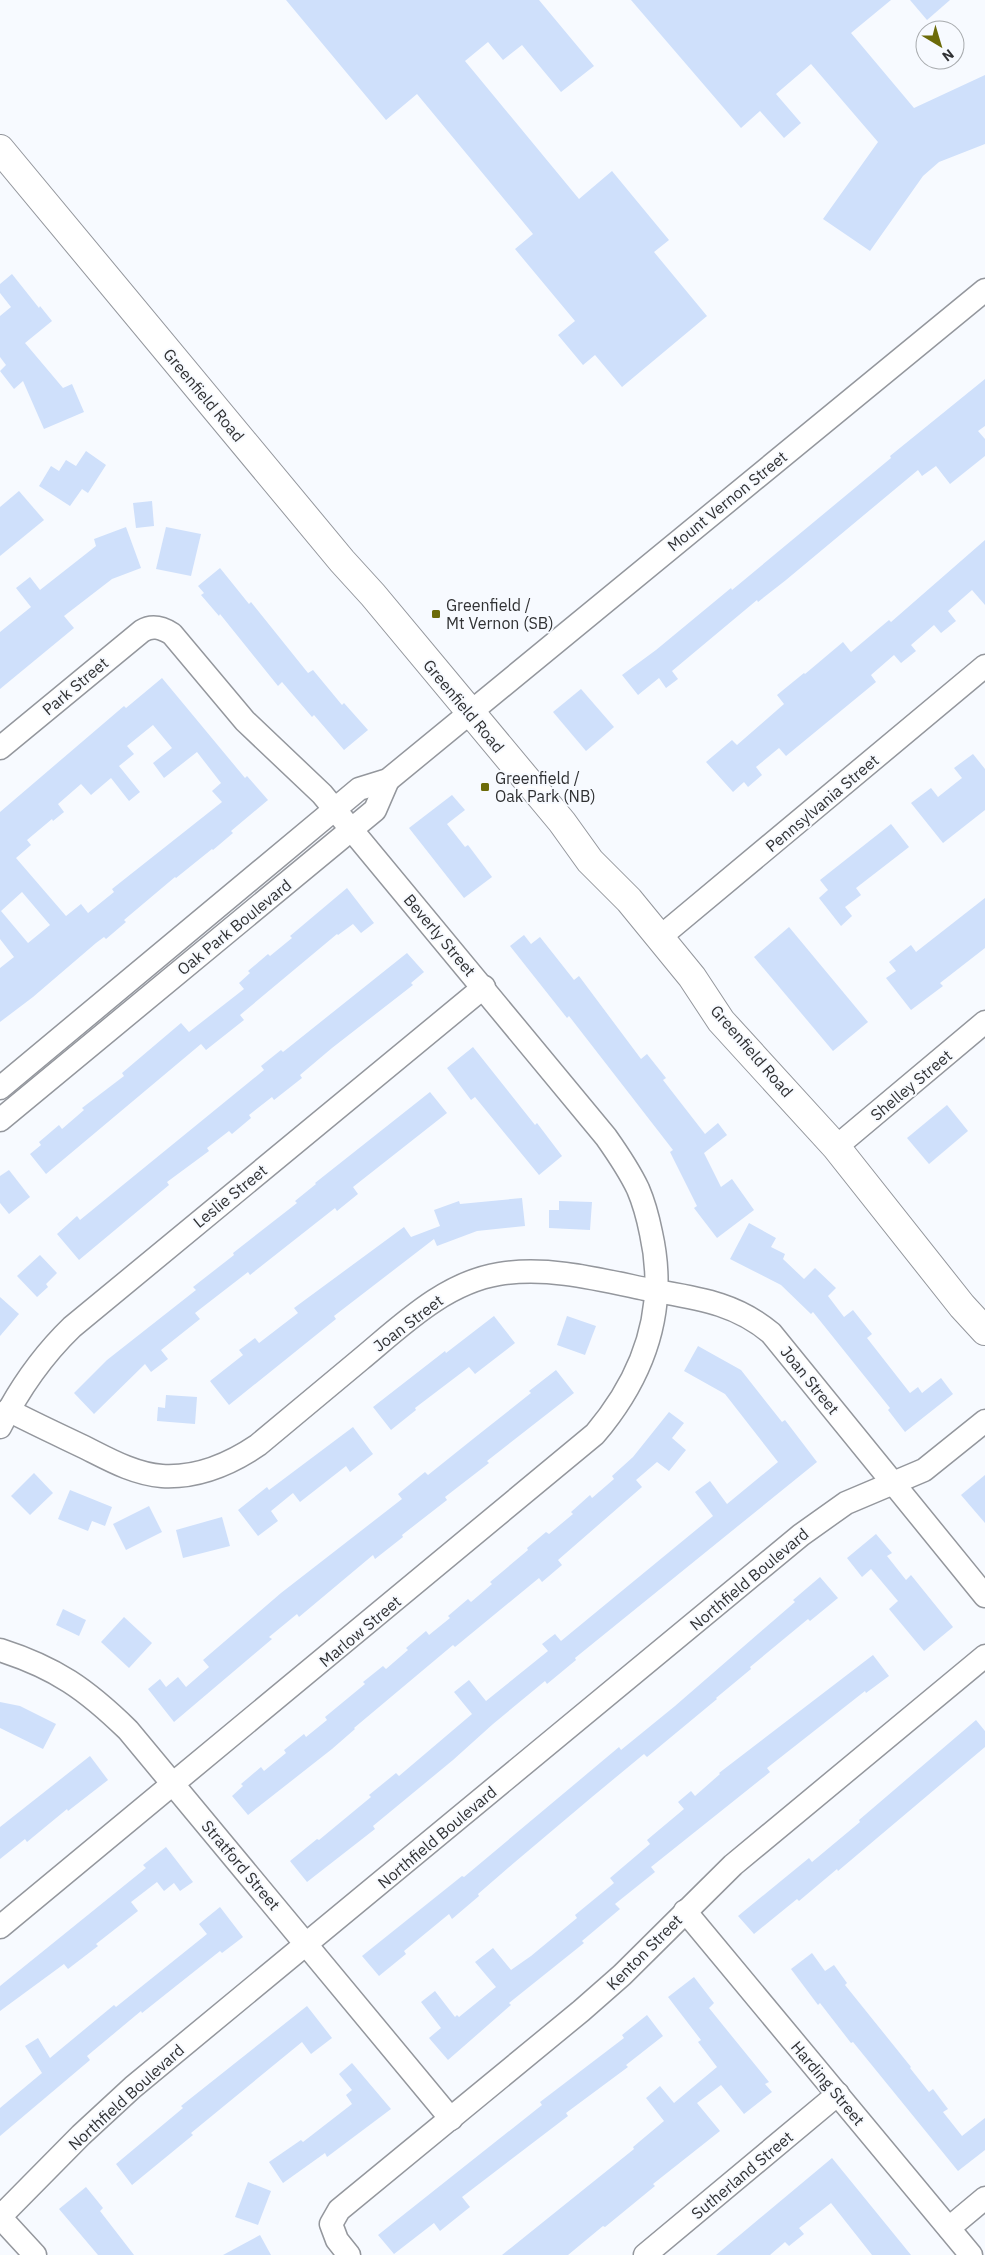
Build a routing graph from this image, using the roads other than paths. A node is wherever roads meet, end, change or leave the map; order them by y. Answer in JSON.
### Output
{"nodes":[{"id":1,"x":0,"y":150,"type":"edge"},
{"id":2,"x":985,"y":290,"type":"edge"},
{"id":3,"x":151,"y":627,"type":"joint"},
{"id":4,"x":985,"y":666,"type":"edge"},
{"id":5,"x":470,"y":713,"type":"junction"},
{"id":6,"x":0,"y":748,"type":"edge"},
{"id":7,"x":388,"y":780,"type":"junction"},
{"id":8,"x":335,"y":809,"type":"junction"},
{"id":9,"x":352,"y":830,"type":"junction"},
{"id":10,"x":659,"y":938,"type":"junction"},
{"id":11,"x":484,"y":987,"type":"junction"},
{"id":12,"x":985,"y":1022,"type":"edge"},
{"id":13,"x":52,"y":1045,"type":"junction"},
{"id":14,"x":67,"y":1064,"type":"junction"},
{"id":15,"x":0,"y":1088,"type":"edge"},
{"id":16,"x":0,"y":1120,"type":"edge"},
{"id":17,"x":836,"y":1147,"type":"junction"},
{"id":18,"x":657,"y":1291,"type":"junction"},
{"id":19,"x":985,"y":1331,"type":"edge"},
{"id":20,"x":4,"y":1419,"type":"edge"},
{"id":21,"x":985,"y":1421,"type":"edge"},
{"id":22,"x":894,"y":1485,"type":"junction"},
{"id":23,"x":985,"y":1596,"type":"edge"},
{"id":24,"x":0,"y":1650,"type":"edge"},
{"id":25,"x":985,"y":1656,"type":"edge"},
{"id":26,"x":174,"y":1784,"type":"junction"},
{"id":27,"x":684,"y":1911,"type":"junction"},
{"id":28,"x":0,"y":1927,"type":"edge"},
{"id":29,"x":307,"y":1944,"type":"junction"},
{"id":30,"x":838,"y":2094,"type":"junction"},
{"id":31,"x":451,"y":2119,"type":"junction"},
{"id":32,"x":985,"y":2198,"type":"edge"},
{"id":33,"x":0,"y":2217,"type":"edge"},
{"id":34,"x":949,"y":2228,"type":"junction"},
{"id":35,"x":36,"y":2255,"type":"edge"},
{"id":36,"x":349,"y":2255,"type":"edge"},
{"id":37,"x":645,"y":2255,"type":"edge"},
{"id":38,"x":971,"y":2255,"type":"edge"}],
"edges":[{"from":1,"to":5,"type":"main road","name":"Greenfield Road"},
{"from":2,"to":5,"type":"street","name":"Mount Vernon Street"},
{"from":3,"to":6,"type":"street","name":"Park Street"},
{"from":3,"to":8,"type":"street","name":"Beverly Street"},
{"from":4,"to":10,"type":"street","name":"Pennsylvania Street"},
{"from":5,"to":7,"type":"street","name":"Oak Park Boulevard"},
{"from":5,"to":10,"type":"main road","name":"Greenfield Road"},
{"from":7,"to":8,"type":"street","name":"Oak Park Boulevard"},
{"from":7,"to":9,"type":"street","name":"Oak Park Boulevard"},
{"from":8,"to":9,"type":"street","name":"Beverly Street"},
{"from":8,"to":13,"type":"street","name":"Oak Park Boulevard"},
{"from":9,"to":11,"type":"street","name":"Beverly Street"},
{"from":9,"to":14,"type":"street","name":"Oak Park Boulevard"},
{"from":10,"to":17,"type":"main road","name":"Greenfield Road"},
{"from":11,"to":18,"type":"street","name":"Beverly Street"},
{"from":11,"to":20,"type":"street","name":"Leslie Street"},
{"from":12,"to":17,"type":"street","name":"Shelley Street"},
{"from":13,"to":14,"type":"street"},
{"from":13,"to":15,"type":"street","name":"Oak Park Boulevard"},
{"from":14,"to":16,"type":"street","name":"Oak Park Boulevard"},
{"from":17,"to":19,"type":"main road","name":"Greenfield Road"},
{"from":18,"to":20,"type":"street","name":"Joan Street"},
{"from":18,"to":22,"type":"street","name":"Joan Street"},
{"from":18,"to":26,"type":"street","name":"Marlow Street"},
{"from":21,"to":22,"type":"street","name":"Northfield Boulevard"},
{"from":22,"to":23,"type":"street","name":"Joan Street"},
{"from":22,"to":29,"type":"street","name":"Northfield Boulevard"},
{"from":24,"to":26,"type":"street","name":"Stratford Street"},
{"from":25,"to":27,"type":"street","name":"Kenton Street"},
{"from":26,"to":28,"type":"street","name":"Marlow Street"},
{"from":26,"to":29,"type":"street","name":"Stratford Street"},
{"from":27,"to":30,"type":"street","name":"Harding Street"},
{"from":27,"to":31,"type":"street","name":"Kenton Street"},
{"from":29,"to":31,"type":"street","name":"Stratford Street"},
{"from":29,"to":33,"type":"street","name":"Northfield Boulevard"},
{"from":30,"to":34,"type":"street","name":"Harding Street"},
{"from":30,"to":37,"type":"street","name":"Sutherland Street"},
{"from":31,"to":36,"type":"street","name":"Kenton Street"},
{"from":32,"to":34,"type":"street"},
{"from":33,"to":35,"type":"street"},
{"from":34,"to":38,"type":"street","name":"Harding Street"}]}
